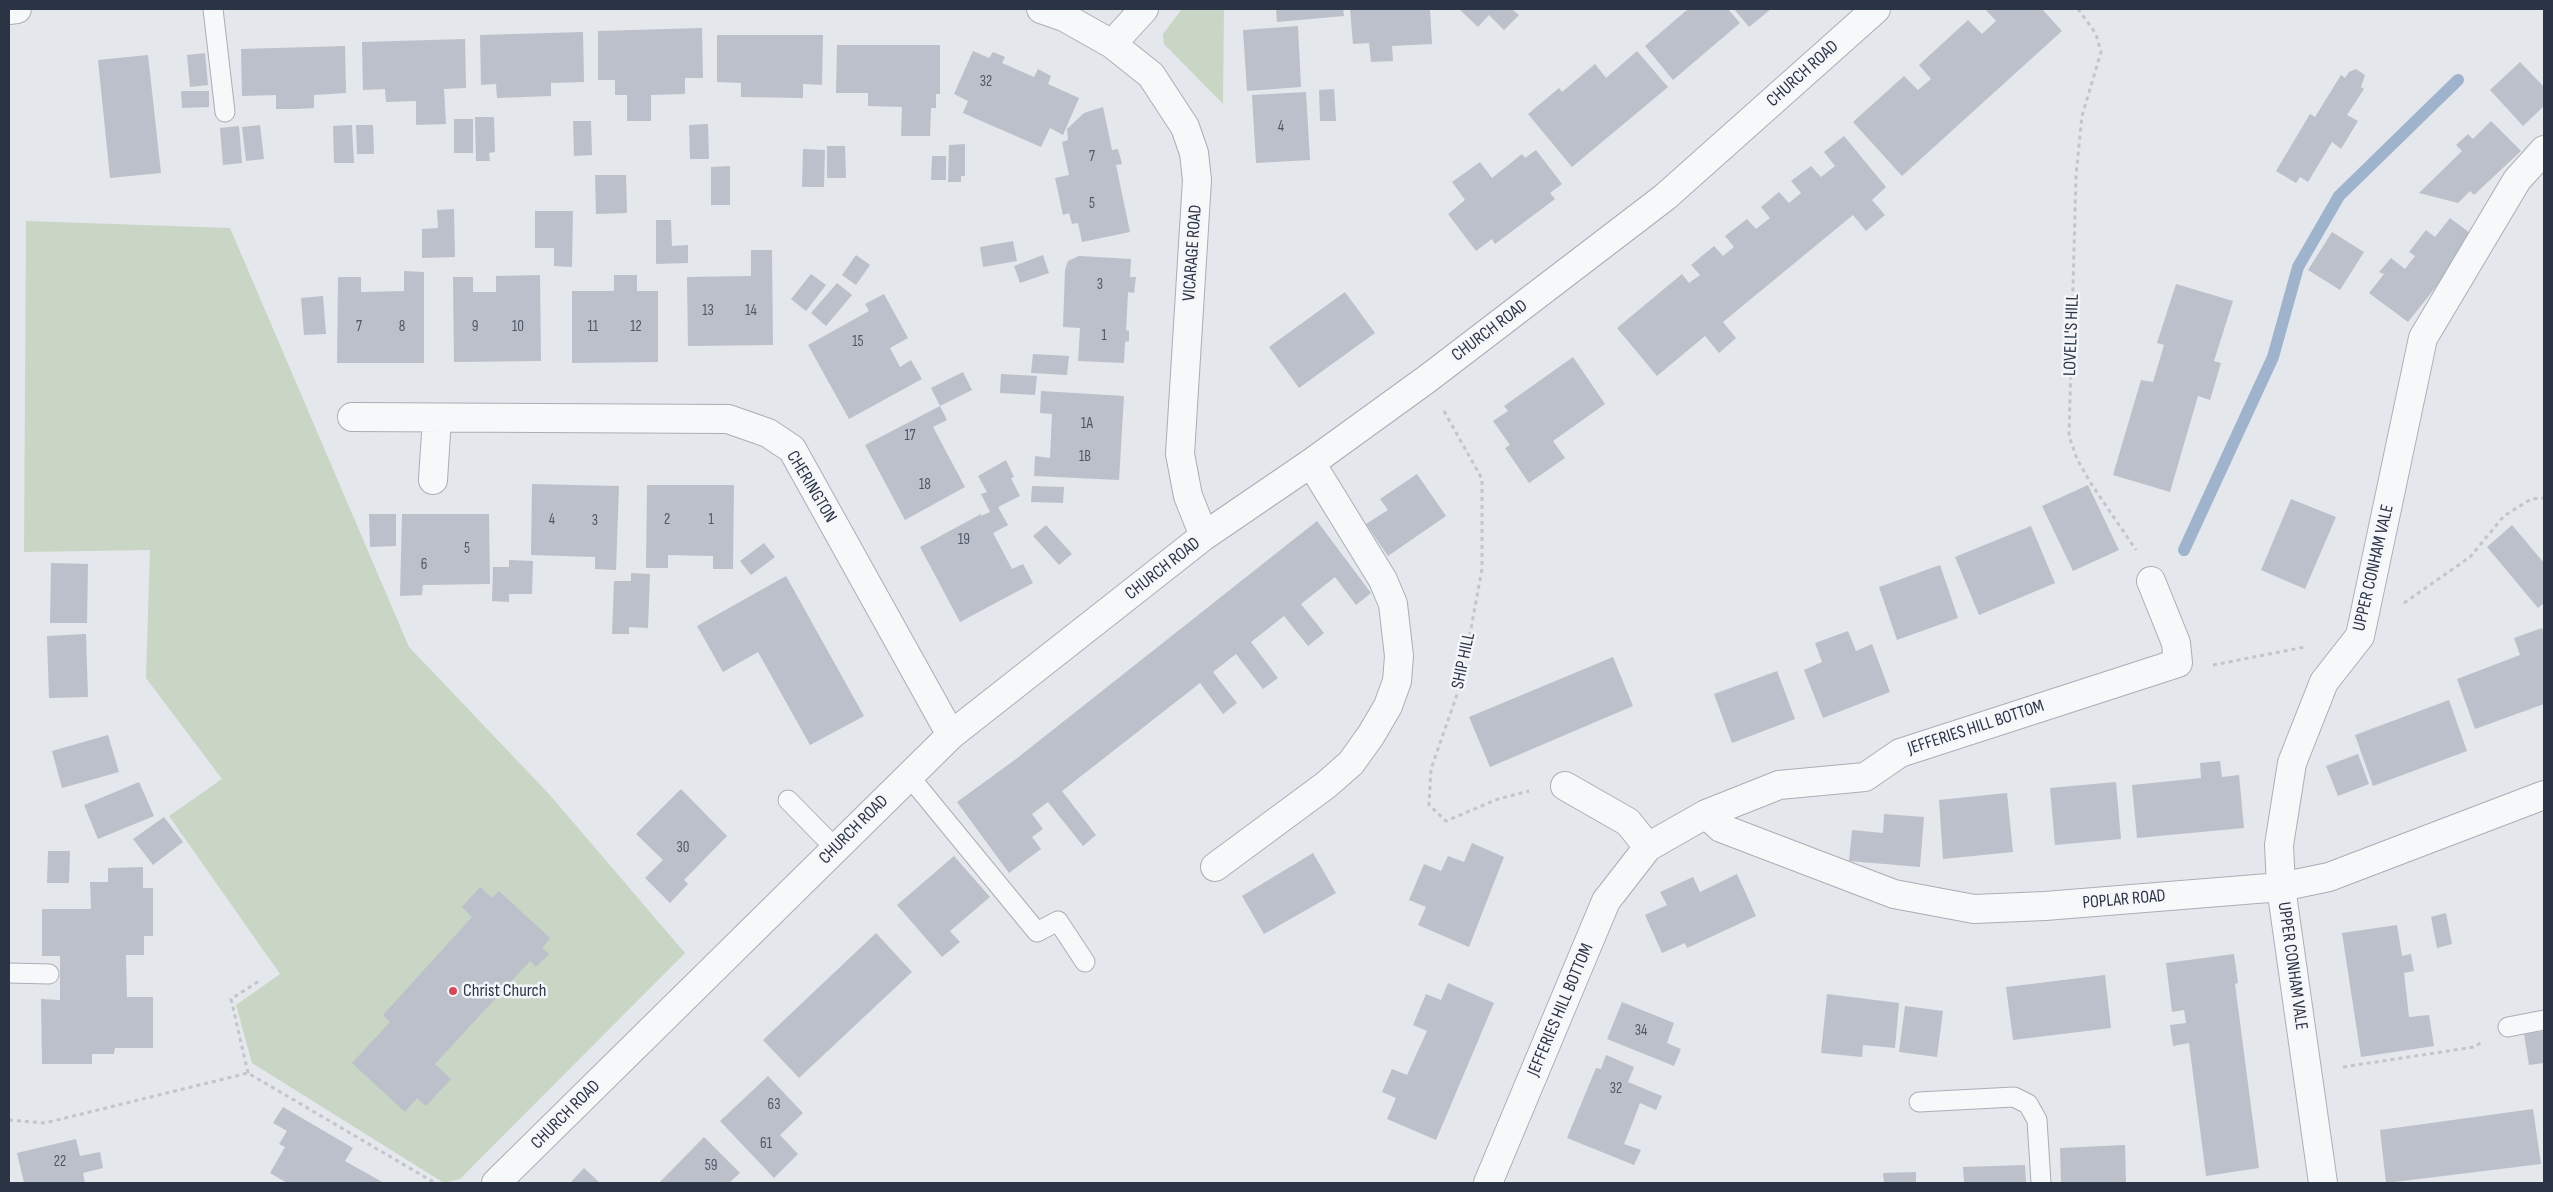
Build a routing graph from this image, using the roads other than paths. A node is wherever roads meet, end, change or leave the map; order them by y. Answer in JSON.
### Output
{"nodes":[{"id":1,"x":17,"y":9,"type":"edge"},
{"id":2,"x":213,"y":9,"type":"edge"},
{"id":3,"x":1041,"y":9,"type":"edge"},
{"id":4,"x":1144,"y":9,"type":"edge"},
{"id":5,"x":1876,"y":9,"type":"edge"},
{"id":6,"x":9,"y":10,"type":"edge"},
{"id":7,"x":1112,"y":44,"type":"junction"},
{"id":8,"x":224,"y":112,"type":"dead end"},
{"id":9,"x":2544,"y":150,"type":"edge"},
{"id":10,"x":352,"y":417,"type":"dead end"},
{"id":11,"x":437,"y":418,"type":"junction"},
{"id":12,"x":1311,"y":463,"type":"junction"},
{"id":13,"x":434,"y":480,"type":"dead end"},
{"id":14,"x":1204,"y":536,"type":"junction"},
{"id":15,"x":2151,"y":581,"type":"road end"},
{"id":16,"x":951,"y":734,"type":"junction"},
{"id":17,"x":909,"y":776,"type":"junction"},
{"id":18,"x":1565,"y":786,"type":"road end"},
{"id":19,"x":2544,"y":796,"type":"edge"},
{"id":20,"x":788,"y":800,"type":"dead end"},
{"id":21,"x":1706,"y":814,"type":"junction"},
{"id":22,"x":1648,"y":847,"type":"junction"},
{"id":23,"x":835,"y":848,"type":"junction"},
{"id":24,"x":1215,"y":867,"type":"dead end"},
{"id":25,"x":2281,"y":887,"type":"junction"},
{"id":26,"x":1084,"y":962,"type":"dead end"},
{"id":27,"x":9,"y":973,"type":"edge"},
{"id":28,"x":49,"y":974,"type":"dead end"},
{"id":29,"x":2544,"y":1020,"type":"edge"},
{"id":30,"x":2508,"y":1027,"type":"road end"},
{"id":31,"x":1920,"y":1102,"type":"dead end"},
{"id":32,"x":496,"y":1183,"type":"edge"},
{"id":33,"x":1488,"y":1183,"type":"edge"},
{"id":34,"x":2041,"y":1183,"type":"edge"},
{"id":35,"x":2323,"y":1183,"type":"edge"}],
"edges":[{"from":1,"to":6,"type":"street"},
{"from":2,"to":8,"type":"lane"},
{"from":3,"to":7,"type":"street","name":"VICARAGE ROAD"},
{"from":4,"to":7,"type":"street"},
{"from":5,"to":12,"type":"street","name":"CHURCH ROAD"},
{"from":7,"to":14,"type":"street","name":"VICARAGE ROAD"},
{"from":9,"to":25,"type":"street","name":"UPPER CONHAM VALE"},
{"from":10,"to":11,"type":"street","name":"CHERINGTON"},
{"from":11,"to":13,"type":"street"},
{"from":11,"to":16,"type":"street","name":"CHERINGTON"},
{"from":12,"to":14,"type":"street","name":"CHURCH ROAD"},
{"from":12,"to":24,"type":"street"},
{"from":14,"to":16,"type":"street","name":"CHURCH ROAD"},
{"from":15,"to":21,"type":"street","name":"JEFFERIES HILL BOTTOM"},
{"from":16,"to":17,"type":"street","name":"CHURCH ROAD"},
{"from":17,"to":23,"type":"street","name":"CHURCH ROAD"},
{"from":17,"to":26,"type":"lane"},
{"from":18,"to":22,"type":"street"},
{"from":19,"to":25,"type":"street","name":"POPLAR ROAD"},
{"from":20,"to":23,"type":"lane"},
{"from":21,"to":22,"type":"street","name":"JEFFERIES HILL BOTTOM"},
{"from":21,"to":25,"type":"street","name":"POPLAR ROAD"},
{"from":22,"to":33,"type":"street","name":"JEFFERIES HILL BOTTOM"},
{"from":23,"to":32,"type":"street","name":"CHURCH ROAD"},
{"from":25,"to":35,"type":"street","name":"UPPER CONHAM VALE"},
{"from":27,"to":28,"type":"lane"},
{"from":29,"to":30,"type":"lane"},
{"from":31,"to":34,"type":"lane"}]}
